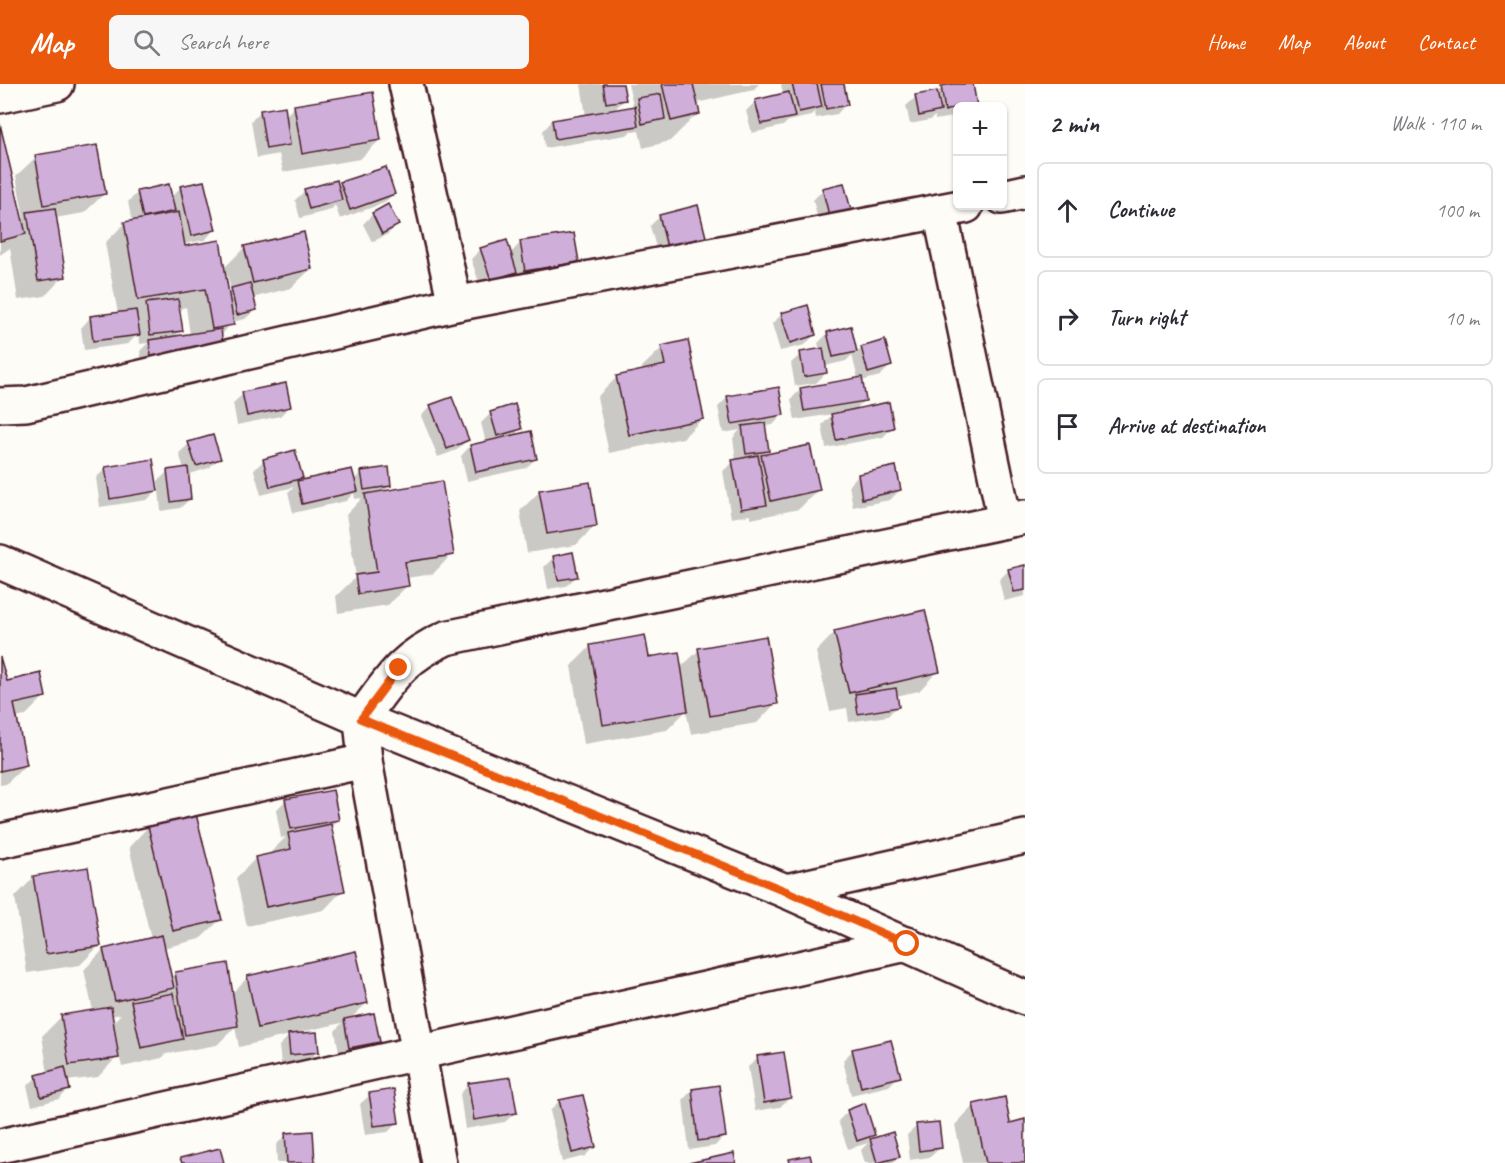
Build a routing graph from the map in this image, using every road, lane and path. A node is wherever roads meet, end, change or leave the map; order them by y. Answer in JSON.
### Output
{"nodes":[{"id":1,"x":406,"y":84,"type":"edge"},
{"id":2,"x":50,"y":85,"type":"edge"},
{"id":3,"x":0,"y":96,"type":"edge"},
{"id":4,"x":1025,"y":192,"type":"edge"},
{"id":5,"x":1007,"y":196,"type":"edge"},
{"id":6,"x":953,"y":208,"type":"edge"},
{"id":7,"x":953,"y":210,"type":"edge"},
{"id":8,"x":455,"y":304,"type":"junction"},
{"id":9,"x":0,"y":405,"type":"edge"},
{"id":10,"x":1015,"y":519,"type":"edge"},
{"id":11,"x":0,"y":562,"type":"edge"},
{"id":12,"x":361,"y":719,"type":"junction"},
{"id":13,"x":366,"y":761,"type":"junction"},
{"id":14,"x":1025,"y":837,"type":"edge"},
{"id":15,"x":0,"y":841,"type":"edge"},
{"id":16,"x":786,"y":891,"type":"junction"},
{"id":17,"x":907,"y":944,"type":"junction"},
{"id":18,"x":1025,"y":998,"type":"edge"},
{"id":19,"x":418,"y":1052,"type":"junction"},
{"id":20,"x":0,"y":1146,"type":"edge"},
{"id":21,"x":439,"y":1163,"type":"edge"}],
"edges":[{"from":1,"to":8,"type":"street"},
{"from":2,"to":3,"type":"street"},
{"from":4,"to":5,"type":"street"},
{"from":6,"to":8,"type":"street"},
{"from":7,"to":10,"type":"street"},
{"from":8,"to":9,"type":"street"},
{"from":10,"to":12,"type":"street"},
{"from":11,"to":12,"type":"street"},
{"from":12,"to":13,"type":"street"},
{"from":12,"to":16,"type":"street"},
{"from":13,"to":15,"type":"street"},
{"from":13,"to":19,"type":"street"},
{"from":14,"to":16,"type":"street"},
{"from":16,"to":17,"type":"street"},
{"from":17,"to":18,"type":"street"},
{"from":17,"to":19,"type":"street"},
{"from":19,"to":20,"type":"street"},
{"from":19,"to":21,"type":"street"}]}
